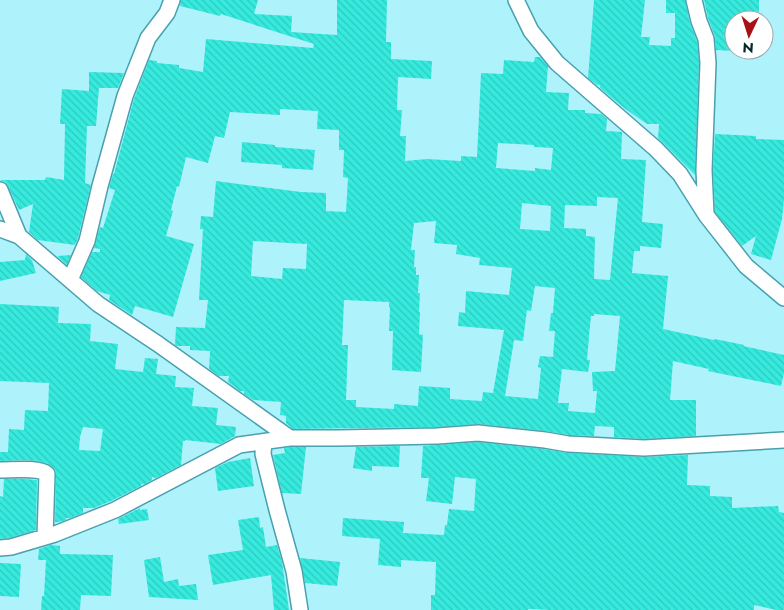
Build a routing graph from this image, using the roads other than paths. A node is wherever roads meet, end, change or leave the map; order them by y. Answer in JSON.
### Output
{"nodes":[{"id":1,"x":172,"y":0,"type":"edge"},
{"id":2,"x":516,"y":0,"type":"edge"},
{"id":3,"x":694,"y":0,"type":"edge"},
{"id":4,"x":0,"y":190,"type":"edge"},
{"id":5,"x":706,"y":215,"type":"junction"},
{"id":6,"x":0,"y":229,"type":"edge"},
{"id":7,"x":19,"y":236,"type":"junction"},
{"id":8,"x":70,"y":280,"type":"junction"},
{"id":9,"x":784,"y":298,"type":"edge"},
{"id":10,"x":290,"y":438,"type":"junction"},
{"id":11,"x":784,"y":440,"type":"edge"},
{"id":12,"x":264,"y":442,"type":"junction"},
{"id":13,"x":0,"y":470,"type":"edge"},
{"id":14,"x":45,"y":537,"type":"junction"},
{"id":15,"x":0,"y":548,"type":"edge"},
{"id":16,"x":300,"y":610,"type":"edge"}],
"edges":[{"from":1,"to":8,"type":"street"},
{"from":2,"to":5,"type":"street"},
{"from":3,"to":5,"type":"street"},
{"from":4,"to":7,"type":"street"},
{"from":5,"to":9,"type":"street"},
{"from":6,"to":7,"type":"street"},
{"from":7,"to":8,"type":"street"},
{"from":8,"to":10,"type":"street"},
{"from":10,"to":11,"type":"street"},
{"from":10,"to":12,"type":"street"},
{"from":12,"to":14,"type":"street"},
{"from":12,"to":16,"type":"street"},
{"from":13,"to":14,"type":"street"},
{"from":14,"to":15,"type":"street"}]}
